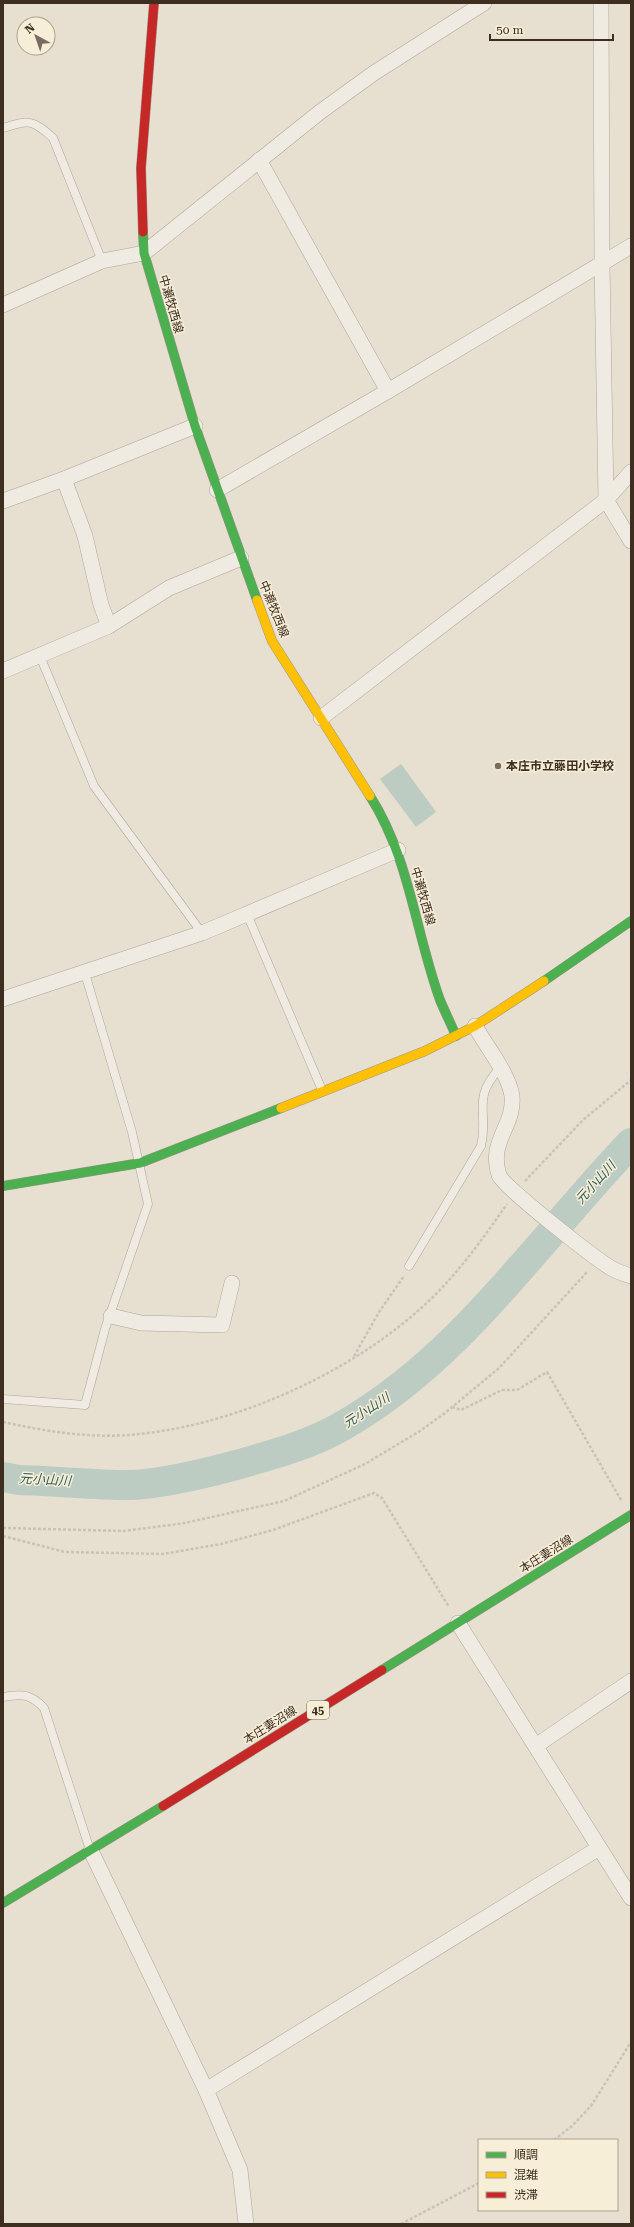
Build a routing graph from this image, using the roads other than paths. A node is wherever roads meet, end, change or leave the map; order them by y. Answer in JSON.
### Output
{"nodes":[{"id":1,"x":154,"y":3,"type":"edge"},
{"id":2,"x":484,"y":3,"type":"edge"},
{"id":3,"x":601,"y":3,"type":"edge"},
{"id":4,"x":3,"y":128,"type":"edge"},
{"id":5,"x":259,"y":160,"type":"junction"},
{"id":6,"x":631,"y":246,"type":"edge"},
{"id":7,"x":144,"y":253,"type":"junction"},
{"id":8,"x":102,"y":261,"type":"junction"},
{"id":9,"x":602,"y":264,"type":"junction"},
{"id":10,"x":3,"y":304,"type":"edge"},
{"id":11,"x":388,"y":391,"type":"junction"},
{"id":12,"x":195,"y":426,"type":"junction"},
{"id":13,"x":631,"y":472,"type":"edge"},
{"id":14,"x":64,"y":479,"type":"junction"},
{"id":15,"x":217,"y":490,"type":"junction"},
{"id":16,"x":606,"y":500,"type":"junction"},
{"id":17,"x":3,"y":501,"type":"edge"},
{"id":18,"x":631,"y":541,"type":"edge"},
{"id":19,"x":241,"y":558,"type":"junction"},
{"id":20,"x":109,"y":626,"type":"junction"},
{"id":21,"x":40,"y":656,"type":"junction"},
{"id":22,"x":3,"y":671,"type":"edge"},
{"id":23,"x":321,"y":718,"type":"junction"},
{"id":24,"x":398,"y":850,"type":"junction"},
{"id":25,"x":247,"y":914,"type":"junction"},
{"id":26,"x":630,"y":924,"type":"edge"},
{"id":27,"x":202,"y":933,"type":"junction"},
{"id":28,"x":84,"y":970,"type":"junction"},
{"id":29,"x":3,"y":999,"type":"edge"},
{"id":30,"x":475,"y":1026,"type":"junction"},
{"id":31,"x":456,"y":1036,"type":"junction"},
{"id":32,"x":500,"y":1068,"type":"junction"},
{"id":33,"x":323,"y":1091,"type":"junction"},
{"id":34,"x":140,"y":1163,"type":"junction"},
{"id":35,"x":3,"y":1186,"type":"edge"},
{"id":36,"x":409,"y":1266,"type":"road end"},
{"id":37,"x":631,"y":1276,"type":"edge"},
{"id":38,"x":232,"y":1283,"type":"dead end"},
{"id":39,"x":112,"y":1316,"type":"junction"},
{"id":40,"x":3,"y":1399,"type":"edge"},
{"id":41,"x":631,"y":1515,"type":"edge"},
{"id":42,"x":458,"y":1623,"type":"junction"},
{"id":43,"x":631,"y":1681,"type":"edge"},
{"id":44,"x":3,"y":1698,"type":"edge"},
{"id":45,"x":536,"y":1745,"type":"junction"},
{"id":46,"x":599,"y":1848,"type":"junction"},
{"id":47,"x":91,"y":1851,"type":"junction"},
{"id":48,"x":631,"y":1898,"type":"edge"},
{"id":49,"x":3,"y":1903,"type":"edge"},
{"id":50,"x":206,"y":2090,"type":"junction"},
{"id":51,"x":246,"y":2224,"type":"edge"}],
"edges":[{"from":1,"to":7,"type":"main road","name":"中瀬牧西線"},
{"from":2,"to":5,"type":"street"},
{"from":3,"to":9,"type":"street"},
{"from":4,"to":8,"type":"lane"},
{"from":5,"to":7,"type":"street"},
{"from":5,"to":11,"type":"street"},
{"from":6,"to":9,"type":"street"},
{"from":7,"to":8,"type":"street"},
{"from":7,"to":12,"type":"main road","name":"中瀬牧西線"},
{"from":8,"to":10,"type":"street"},
{"from":9,"to":11,"type":"street"},
{"from":9,"to":16,"type":"street"},
{"from":11,"to":15,"type":"street"},
{"from":12,"to":14,"type":"street"},
{"from":12,"to":15,"type":"main road","name":"中瀬牧西線"},
{"from":13,"to":16,"type":"street"},
{"from":14,"to":17,"type":"street"},
{"from":14,"to":20,"type":"street"},
{"from":15,"to":19,"type":"main road","name":"中瀬牧西線"},
{"from":16,"to":18,"type":"street"},
{"from":16,"to":23,"type":"street"},
{"from":19,"to":20,"type":"street"},
{"from":19,"to":23,"type":"main road","name":"中瀬牧西線"},
{"from":20,"to":21,"type":"street"},
{"from":21,"to":22,"type":"street"},
{"from":21,"to":27,"type":"lane"},
{"from":23,"to":24,"type":"main road","name":"中瀬牧西線"},
{"from":24,"to":25,"type":"street"},
{"from":24,"to":31,"type":"main road","name":"中瀬牧西線"},
{"from":25,"to":27,"type":"street"},
{"from":25,"to":33,"type":"lane"},
{"from":26,"to":30,"type":"main road"},
{"from":27,"to":28,"type":"street"},
{"from":28,"to":29,"type":"street"},
{"from":28,"to":34,"type":"lane"},
{"from":30,"to":31,"type":"main road"},
{"from":30,"to":32,"type":"street"},
{"from":31,"to":33,"type":"main road"},
{"from":32,"to":36,"type":"lane"},
{"from":32,"to":37,"type":"street"},
{"from":33,"to":34,"type":"main road"},
{"from":34,"to":35,"type":"main road"},
{"from":34,"to":39,"type":"lane"},
{"from":38,"to":39,"type":"street"},
{"from":39,"to":40,"type":"lane"},
{"from":41,"to":42,"type":"main road","name":"本庄妻沼線","number":"45"},
{"from":42,"to":45,"type":"street"},
{"from":42,"to":47,"type":"main road","name":"本庄妻沼線","number":"45"},
{"from":43,"to":45,"type":"street"},
{"from":44,"to":47,"type":"lane"},
{"from":45,"to":46,"type":"street"},
{"from":46,"to":48,"type":"street"},
{"from":46,"to":50,"type":"street"},
{"from":47,"to":49,"type":"main road","name":"本庄妻沼線","number":"45"},
{"from":47,"to":50,"type":"street"},
{"from":50,"to":51,"type":"street"}]}
